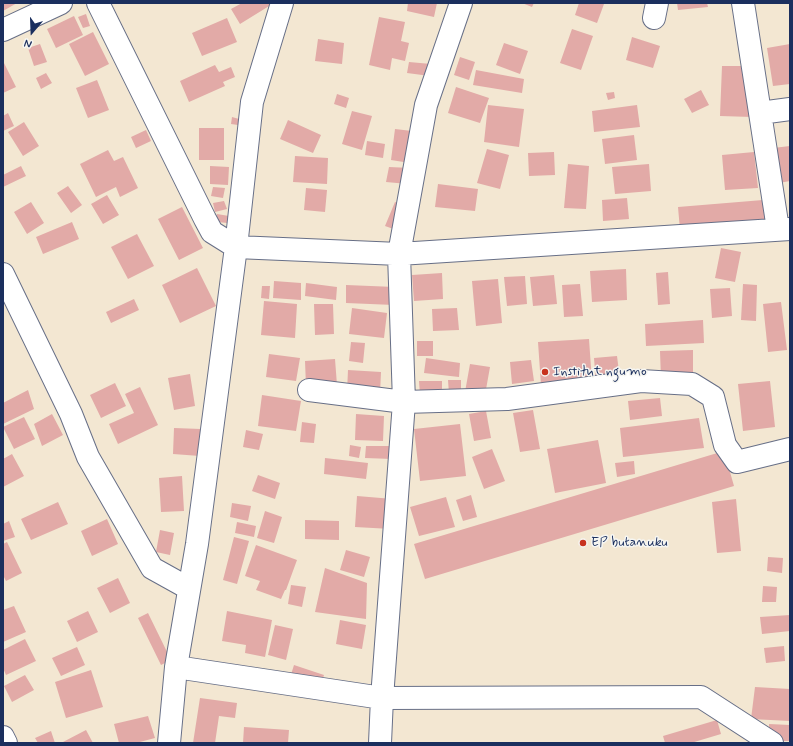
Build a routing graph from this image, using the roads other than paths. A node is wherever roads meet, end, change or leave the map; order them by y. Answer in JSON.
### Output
{"nodes":[{"id":1,"x":61,"y":3,"type":"edge"},
{"id":2,"x":98,"y":3,"type":"edge"},
{"id":3,"x":282,"y":3,"type":"edge"},
{"id":4,"x":460,"y":3,"type":"edge"},
{"id":5,"x":743,"y":3,"type":"edge"},
{"id":6,"x":3,"y":30,"type":"edge"},
{"id":7,"x":790,"y":109,"type":"edge"},
{"id":8,"x":760,"y":113,"type":"junction"},
{"id":9,"x":784,"y":229,"type":"edge"},
{"id":10,"x":236,"y":247,"type":"junction"},
{"id":11,"x":399,"y":254,"type":"junction"},
{"id":12,"x":3,"y":274,"type":"edge"},
{"id":13,"x":309,"y":390,"type":"dead end"},
{"id":14,"x":404,"y":402,"type":"junction"},
{"id":15,"x":790,"y":449,"type":"edge"},
{"id":16,"x":188,"y":588,"type":"junction"},
{"id":17,"x":176,"y":667,"type":"junction"},
{"id":18,"x":382,"y":698,"type":"junction"},
{"id":19,"x":3,"y":737,"type":"edge"},
{"id":20,"x":6,"y":743,"type":"edge"},
{"id":21,"x":169,"y":743,"type":"edge"},
{"id":22,"x":380,"y":743,"type":"edge"},
{"id":23,"x":772,"y":743,"type":"edge"}],
"edges":[{"from":1,"to":6,"type":"street"},
{"from":2,"to":10,"type":"street"},
{"from":3,"to":10,"type":"street"},
{"from":4,"to":11,"type":"street"},
{"from":5,"to":8,"type":"street"},
{"from":7,"to":8,"type":"street"},
{"from":8,"to":9,"type":"street"},
{"from":9,"to":11,"type":"street"},
{"from":10,"to":11,"type":"street"},
{"from":10,"to":16,"type":"street"},
{"from":11,"to":14,"type":"street"},
{"from":12,"to":16,"type":"street"},
{"from":13,"to":14,"type":"street"},
{"from":14,"to":15,"type":"street"},
{"from":14,"to":18,"type":"street"},
{"from":16,"to":17,"type":"street"},
{"from":17,"to":18,"type":"street"},
{"from":17,"to":21,"type":"street"},
{"from":18,"to":22,"type":"street"},
{"from":18,"to":23,"type":"street"},
{"from":19,"to":20,"type":"street"}]}
